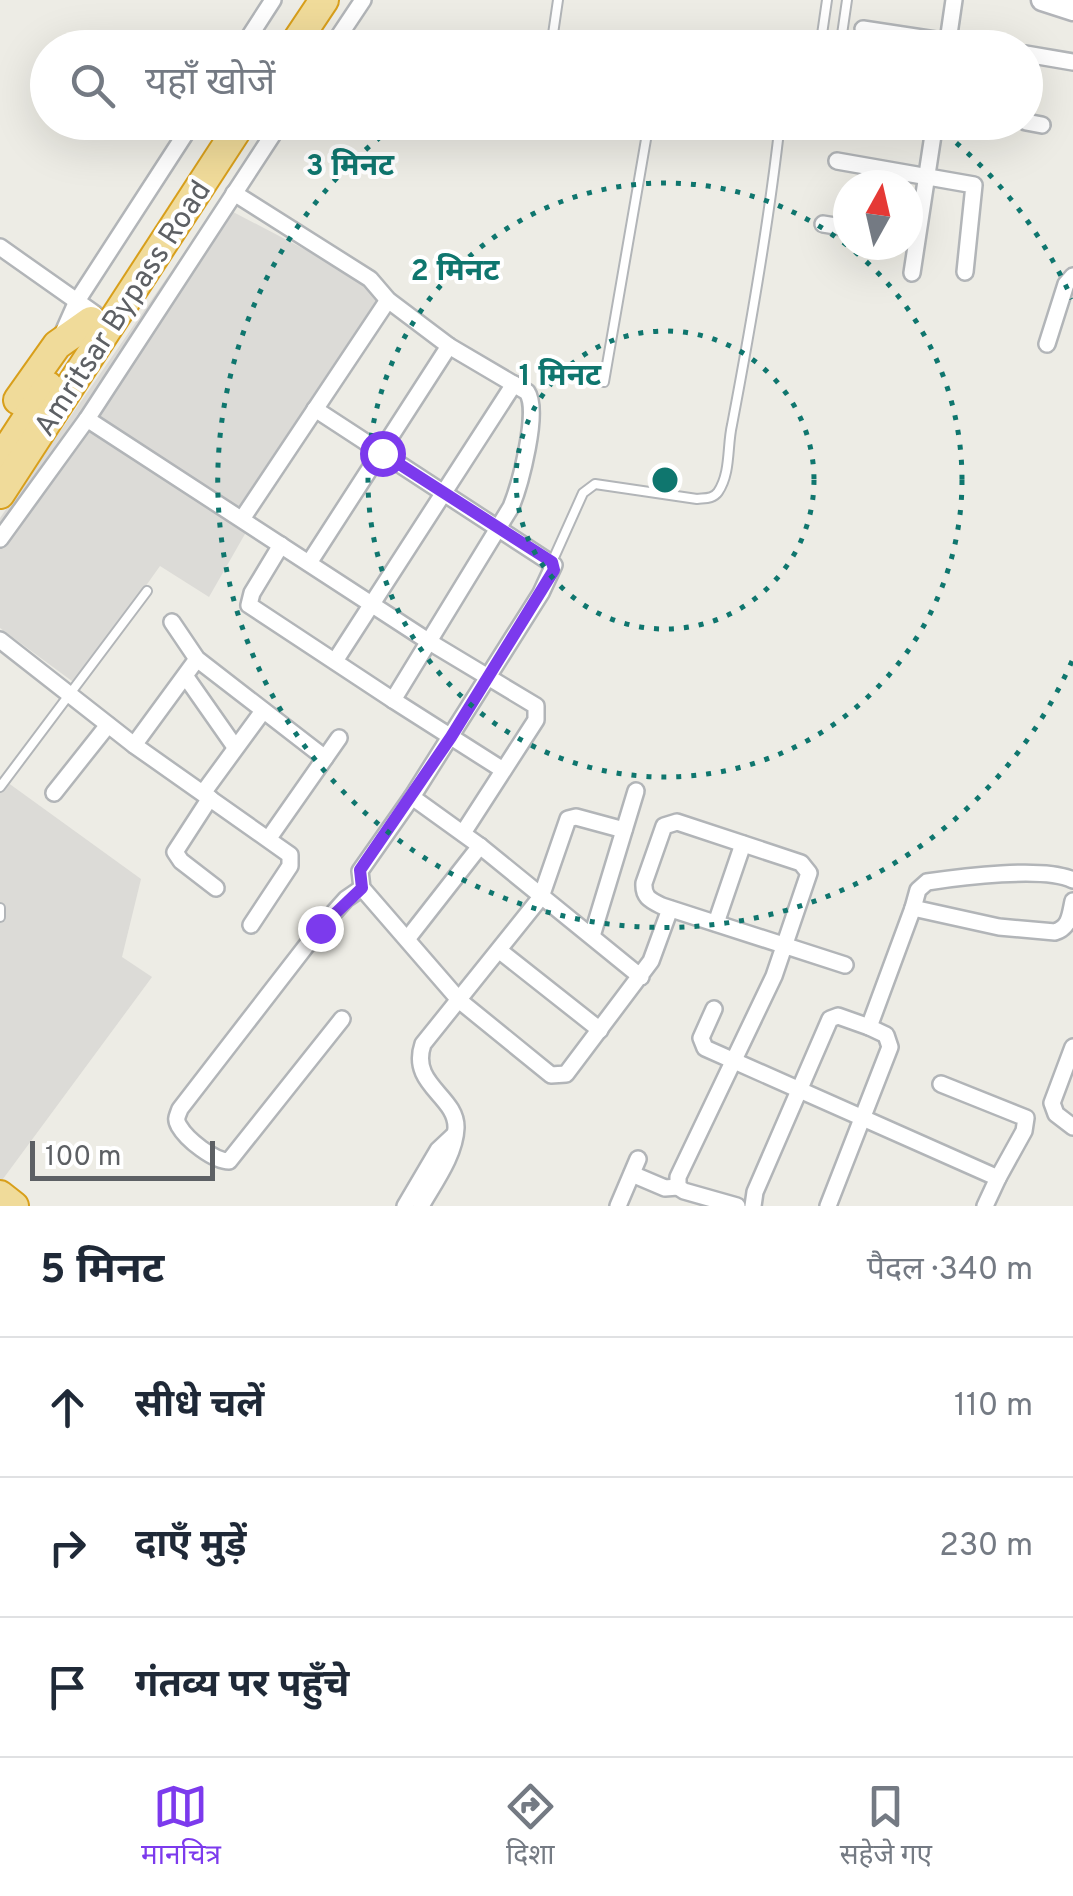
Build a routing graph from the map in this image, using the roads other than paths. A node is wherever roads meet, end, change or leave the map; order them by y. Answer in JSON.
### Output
{"nodes":[{"id":1,"x":273,"y":0,"type":"edge"},
{"id":2,"x":302,"y":0,"type":"edge"},
{"id":3,"x":324,"y":0,"type":"edge"},
{"id":4,"x":363,"y":0,"type":"edge"},
{"id":5,"x":558,"y":0,"type":"edge"},
{"id":6,"x":827,"y":0,"type":"edge"},
{"id":7,"x":847,"y":0,"type":"edge"},
{"id":8,"x":954,"y":0,"type":"edge"},
{"id":9,"x":1049,"y":1,"type":"edge"},
{"id":10,"x":1073,"y":10,"type":"edge"},
{"id":11,"x":863,"y":28,"type":"dead end"},
{"id":12,"x":254,"y":30,"type":"edge"},
{"id":13,"x":282,"y":30,"type":"edge"},
{"id":14,"x":304,"y":30,"type":"edge"},
{"id":15,"x":343,"y":30,"type":"edge"},
{"id":16,"x":554,"y":30,"type":"edge"},
{"id":17,"x":823,"y":30,"type":"edge"},
{"id":18,"x":843,"y":30,"type":"edge"},
{"id":19,"x":874,"y":30,"type":"edge"},
{"id":20,"x":949,"y":30,"type":"edge"},
{"id":21,"x":1043,"y":57,"type":"edge"},
{"id":22,"x":1073,"y":62,"type":"edge"},
{"id":23,"x":183,"y":140,"type":"edge"},
{"id":24,"x":207,"y":140,"type":"edge"},
{"id":25,"x":230,"y":140,"type":"edge"},
{"id":26,"x":269,"y":140,"type":"edge"},
{"id":27,"x":646,"y":140,"type":"edge"},
{"id":28,"x":778,"y":140,"type":"edge"},
{"id":29,"x":932,"y":140,"type":"edge"},
{"id":30,"x":837,"y":161,"type":"dead end"},
{"id":31,"x":927,"y":176,"type":"junction"},
{"id":32,"x":234,"y":193,"type":"junction"},
{"id":33,"x":923,"y":194,"type":"edge"},
{"id":34,"x":823,"y":224,"type":"dead end"},
{"id":35,"x":833,"y":226,"type":"edge"},
{"id":36,"x":0,"y":247,"type":"edge"},
{"id":37,"x":912,"y":260,"type":"edge"},
{"id":38,"x":965,"y":272,"type":"dead end"},
{"id":39,"x":912,"y":273,"type":"dead end"},
{"id":40,"x":1073,"y":276,"type":"edge"},
{"id":41,"x":388,"y":300,"type":"junction"},
{"id":42,"x":88,"y":312,"type":"junction"},
{"id":43,"x":1047,"y":344,"type":"dead end"},
{"id":44,"x":449,"y":346,"type":"junction"},
{"id":45,"x":604,"y":382,"type":"dead end"},
{"id":46,"x":514,"y":384,"type":"junction"},
{"id":47,"x":316,"y":409,"type":"junction"},
{"id":48,"x":87,"y":420,"type":"junction"},
{"id":49,"x":0,"y":426,"type":"edge"},
{"id":50,"x":382,"y":453,"type":"junction"},
{"id":51,"x":0,"y":460,"type":"edge"},
{"id":52,"x":444,"y":492,"type":"junction"},
{"id":53,"x":0,"y":494,"type":"edge"},
{"id":54,"x":242,"y":519,"type":"junction"},
{"id":55,"x":500,"y":528,"type":"junction"},
{"id":56,"x":0,"y":539,"type":"edge"},
{"id":57,"x":281,"y":546,"type":"junction"},
{"id":58,"x":552,"y":562,"type":"junction"},
{"id":59,"x":309,"y":563,"type":"junction"},
{"id":60,"x":147,"y":591,"type":"dead end"},
{"id":61,"x":372,"y":604,"type":"junction"},
{"id":62,"x":172,"y":622,"type":"dead end"},
{"id":63,"x":0,"y":640,"type":"edge"},
{"id":64,"x":428,"y":642,"type":"junction"},
{"id":65,"x":197,"y":659,"type":"junction"},
{"id":66,"x":336,"y":661,"type":"junction"},
{"id":67,"x":186,"y":677,"type":"junction"},
{"id":68,"x":488,"y":678,"type":"junction"},
{"id":69,"x":70,"y":696,"type":"junction"},
{"id":70,"x":393,"y":700,"type":"junction"},
{"id":71,"x":262,"y":711,"type":"junction"},
{"id":72,"x":108,"y":725,"type":"junction"},
{"id":73,"x":451,"y":737,"type":"junction"},
{"id":74,"x":339,"y":738,"type":"dead end"},
{"id":75,"x":134,"y":744,"type":"junction"},
{"id":76,"x":236,"y":746,"type":"junction"},
{"id":77,"x":325,"y":758,"type":"junction"},
{"id":78,"x":504,"y":770,"type":"junction"},
{"id":79,"x":0,"y":787,"type":"edge"},
{"id":80,"x":636,"y":791,"type":"dead end"},
{"id":81,"x":54,"y":793,"type":"dead end"},
{"id":82,"x":206,"y":796,"type":"junction"},
{"id":83,"x":412,"y":797,"type":"junction"},
{"id":84,"x":624,"y":830,"type":"junction"},
{"id":85,"x":462,"y":833,"type":"junction"},
{"id":86,"x":269,"y":838,"type":"junction"},
{"id":87,"x":743,"y":844,"type":"junction"},
{"id":88,"x":480,"y":846,"type":"junction"},
{"id":89,"x":1073,"y":880,"type":"edge"},
{"id":90,"x":216,"y":888,"type":"dead end"},
{"id":91,"x":362,"y":888,"type":"junction"},
{"id":92,"x":541,"y":896,"type":"junction"},
{"id":93,"x":1073,"y":900,"type":"edge"},
{"id":94,"x":0,"y":908,"type":"edge"},
{"id":95,"x":913,"y":908,"type":"junction"},
{"id":96,"x":670,"y":909,"type":"junction"},
{"id":97,"x":0,"y":917,"type":"edge"},
{"id":98,"x":716,"y":923,"type":"junction"},
{"id":99,"x":251,"y":924,"type":"dead end"},
{"id":100,"x":592,"y":936,"type":"junction"},
{"id":101,"x":408,"y":938,"type":"junction"},
{"id":102,"x":786,"y":945,"type":"junction"},
{"id":103,"x":500,"y":951,"type":"junction"},
{"id":104,"x":845,"y":965,"type":"dead end"},
{"id":105,"x":641,"y":977,"type":"junction"},
{"id":106,"x":460,"y":1000,"type":"junction"},
{"id":107,"x":714,"y":1009,"type":"dead end"},
{"id":108,"x":342,"y":1019,"type":"dead end"},
{"id":109,"x":869,"y":1027,"type":"junction"},
{"id":110,"x":600,"y":1030,"type":"junction"},
{"id":111,"x":1073,"y":1047,"type":"edge"},
{"id":112,"x":732,"y":1062,"type":"junction"},
{"id":113,"x":941,"y":1084,"type":"dead end"},
{"id":114,"x":798,"y":1092,"type":"junction"},
{"id":115,"x":862,"y":1120,"type":"junction"},
{"id":116,"x":1073,"y":1127,"type":"edge"},
{"id":117,"x":454,"y":1135,"type":"junction"},
{"id":118,"x":998,"y":1178,"type":"junction"},
{"id":119,"x":678,"y":1188,"type":"junction"},
{"id":120,"x":0,"y":1196,"type":"edge"},
{"id":121,"x":14,"y":1206,"type":"edge"},
{"id":122,"x":405,"y":1206,"type":"edge"},
{"id":123,"x":421,"y":1206,"type":"edge"},
{"id":124,"x":618,"y":1206,"type":"edge"},
{"id":125,"x":737,"y":1206,"type":"edge"},
{"id":126,"x":752,"y":1206,"type":"edge"},
{"id":127,"x":828,"y":1206,"type":"edge"},
{"id":128,"x":986,"y":1206,"type":"edge"}],
"edges":[{"from":1,"to":12,"type":"street"},
{"from":2,"to":13,"type":"highway"},
{"from":3,"to":14,"type":"highway"},
{"from":4,"to":15,"type":"street"},
{"from":5,"to":16,"type":"lane"},
{"from":6,"to":17,"type":"lane"},
{"from":7,"to":18,"type":"lane"},
{"from":8,"to":20,"type":"street"},
{"from":9,"to":10,"type":"street"},
{"from":11,"to":19,"type":"street"},
{"from":21,"to":22,"type":"street"},
{"from":23,"to":42,"type":"street"},
{"from":24,"to":42,"type":"highway","name":"Amritsar Bypass Road"},
{"from":25,"to":53,"type":"highway","name":"Amritsar Bypass Road"},
{"from":26,"to":32,"type":"street"},
{"from":27,"to":45,"type":"lane"},
{"from":28,"to":58,"type":"lane"},
{"from":29,"to":31,"type":"street"},
{"from":30,"to":31,"type":"street"},
{"from":31,"to":33,"type":"street"},
{"from":31,"to":38,"type":"street"},
{"from":32,"to":41,"type":"street"},
{"from":32,"to":48,"type":"street"},
{"from":34,"to":35,"type":"street"},
{"from":36,"to":42,"type":"street"},
{"from":37,"to":39,"type":"street"},
{"from":40,"to":43,"type":"street"},
{"from":41,"to":44,"type":"street"},
{"from":41,"to":47,"type":"street"},
{"from":42,"to":49,"type":"highway","name":"Amritsar Bypass Road"},
{"from":42,"to":51,"type":"highway"},
{"from":44,"to":46,"type":"street"},
{"from":44,"to":50,"type":"street"},
{"from":46,"to":52,"type":"street"},
{"from":46,"to":55,"type":"street"},
{"from":47,"to":50,"type":"street"},
{"from":47,"to":54,"type":"street"},
{"from":48,"to":54,"type":"street"},
{"from":48,"to":56,"type":"street"},
{"from":50,"to":52,"type":"street"},
{"from":50,"to":59,"type":"street"},
{"from":52,"to":55,"type":"street"},
{"from":52,"to":61,"type":"street"},
{"from":54,"to":57,"type":"street"},
{"from":55,"to":58,"type":"street"},
{"from":55,"to":64,"type":"street"},
{"from":57,"to":59,"type":"street"},
{"from":57,"to":66,"type":"street"},
{"from":58,"to":68,"type":"street"},
{"from":59,"to":61,"type":"street"},
{"from":60,"to":69,"type":"lane"},
{"from":61,"to":64,"type":"street"},
{"from":61,"to":66,"type":"street"},
{"from":62,"to":65,"type":"street"},
{"from":63,"to":69,"type":"street"},
{"from":64,"to":68,"type":"street"},
{"from":64,"to":70,"type":"street"},
{"from":65,"to":67,"type":"street"},
{"from":65,"to":71,"type":"street"},
{"from":66,"to":70,"type":"street"},
{"from":67,"to":75,"type":"street"},
{"from":67,"to":76,"type":"street"},
{"from":68,"to":73,"type":"street"},
{"from":68,"to":78,"type":"street"},
{"from":69,"to":72,"type":"street"},
{"from":69,"to":79,"type":"lane"},
{"from":70,"to":73,"type":"street"},
{"from":71,"to":76,"type":"street"},
{"from":71,"to":77,"type":"street"},
{"from":72,"to":75,"type":"street"},
{"from":72,"to":81,"type":"street"},
{"from":73,"to":78,"type":"street"},
{"from":73,"to":83,"type":"street"},
{"from":74,"to":77,"type":"street"},
{"from":75,"to":82,"type":"street"},
{"from":76,"to":82,"type":"street"},
{"from":77,"to":86,"type":"street"},
{"from":78,"to":85,"type":"street"},
{"from":80,"to":84,"type":"street"},
{"from":82,"to":86,"type":"street"},
{"from":82,"to":90,"type":"street"},
{"from":83,"to":85,"type":"street"},
{"from":83,"to":91,"type":"street"},
{"from":84,"to":92,"type":"street"},
{"from":84,"to":100,"type":"street"},
{"from":85,"to":88,"type":"street"},
{"from":86,"to":99,"type":"street"},
{"from":87,"to":96,"type":"street"},
{"from":87,"to":98,"type":"street"},
{"from":87,"to":102,"type":"street"},
{"from":88,"to":92,"type":"street"},
{"from":88,"to":101,"type":"street"},
{"from":89,"to":95,"type":"street"},
{"from":91,"to":101,"type":"street"},
{"from":91,"to":108,"type":"street"},
{"from":92,"to":100,"type":"street"},
{"from":92,"to":103,"type":"street"},
{"from":93,"to":95,"type":"street"},
{"from":94,"to":97,"type":"lane"},
{"from":95,"to":109,"type":"street"},
{"from":96,"to":98,"type":"street"},
{"from":96,"to":105,"type":"street"},
{"from":98,"to":102,"type":"street"},
{"from":100,"to":105,"type":"street"},
{"from":101,"to":106,"type":"street"},
{"from":102,"to":104,"type":"street"},
{"from":102,"to":112,"type":"street"},
{"from":103,"to":106,"type":"street"},
{"from":103,"to":110,"type":"street"},
{"from":105,"to":110,"type":"street"},
{"from":106,"to":110,"type":"street"},
{"from":106,"to":117,"type":"street"},
{"from":107,"to":112,"type":"street"},
{"from":109,"to":114,"type":"street"},
{"from":109,"to":115,"type":"street"},
{"from":111,"to":116,"type":"street"},
{"from":112,"to":114,"type":"street"},
{"from":112,"to":119,"type":"street"},
{"from":113,"to":118,"type":"street"},
{"from":114,"to":115,"type":"street"},
{"from":114,"to":126,"type":"street"},
{"from":115,"to":118,"type":"street"},
{"from":115,"to":127,"type":"street"},
{"from":117,"to":122,"type":"street"},
{"from":117,"to":123,"type":"street"},
{"from":118,"to":128,"type":"street"},
{"from":119,"to":124,"type":"street"},
{"from":119,"to":125,"type":"street"},
{"from":120,"to":121,"type":"highway"}]}
